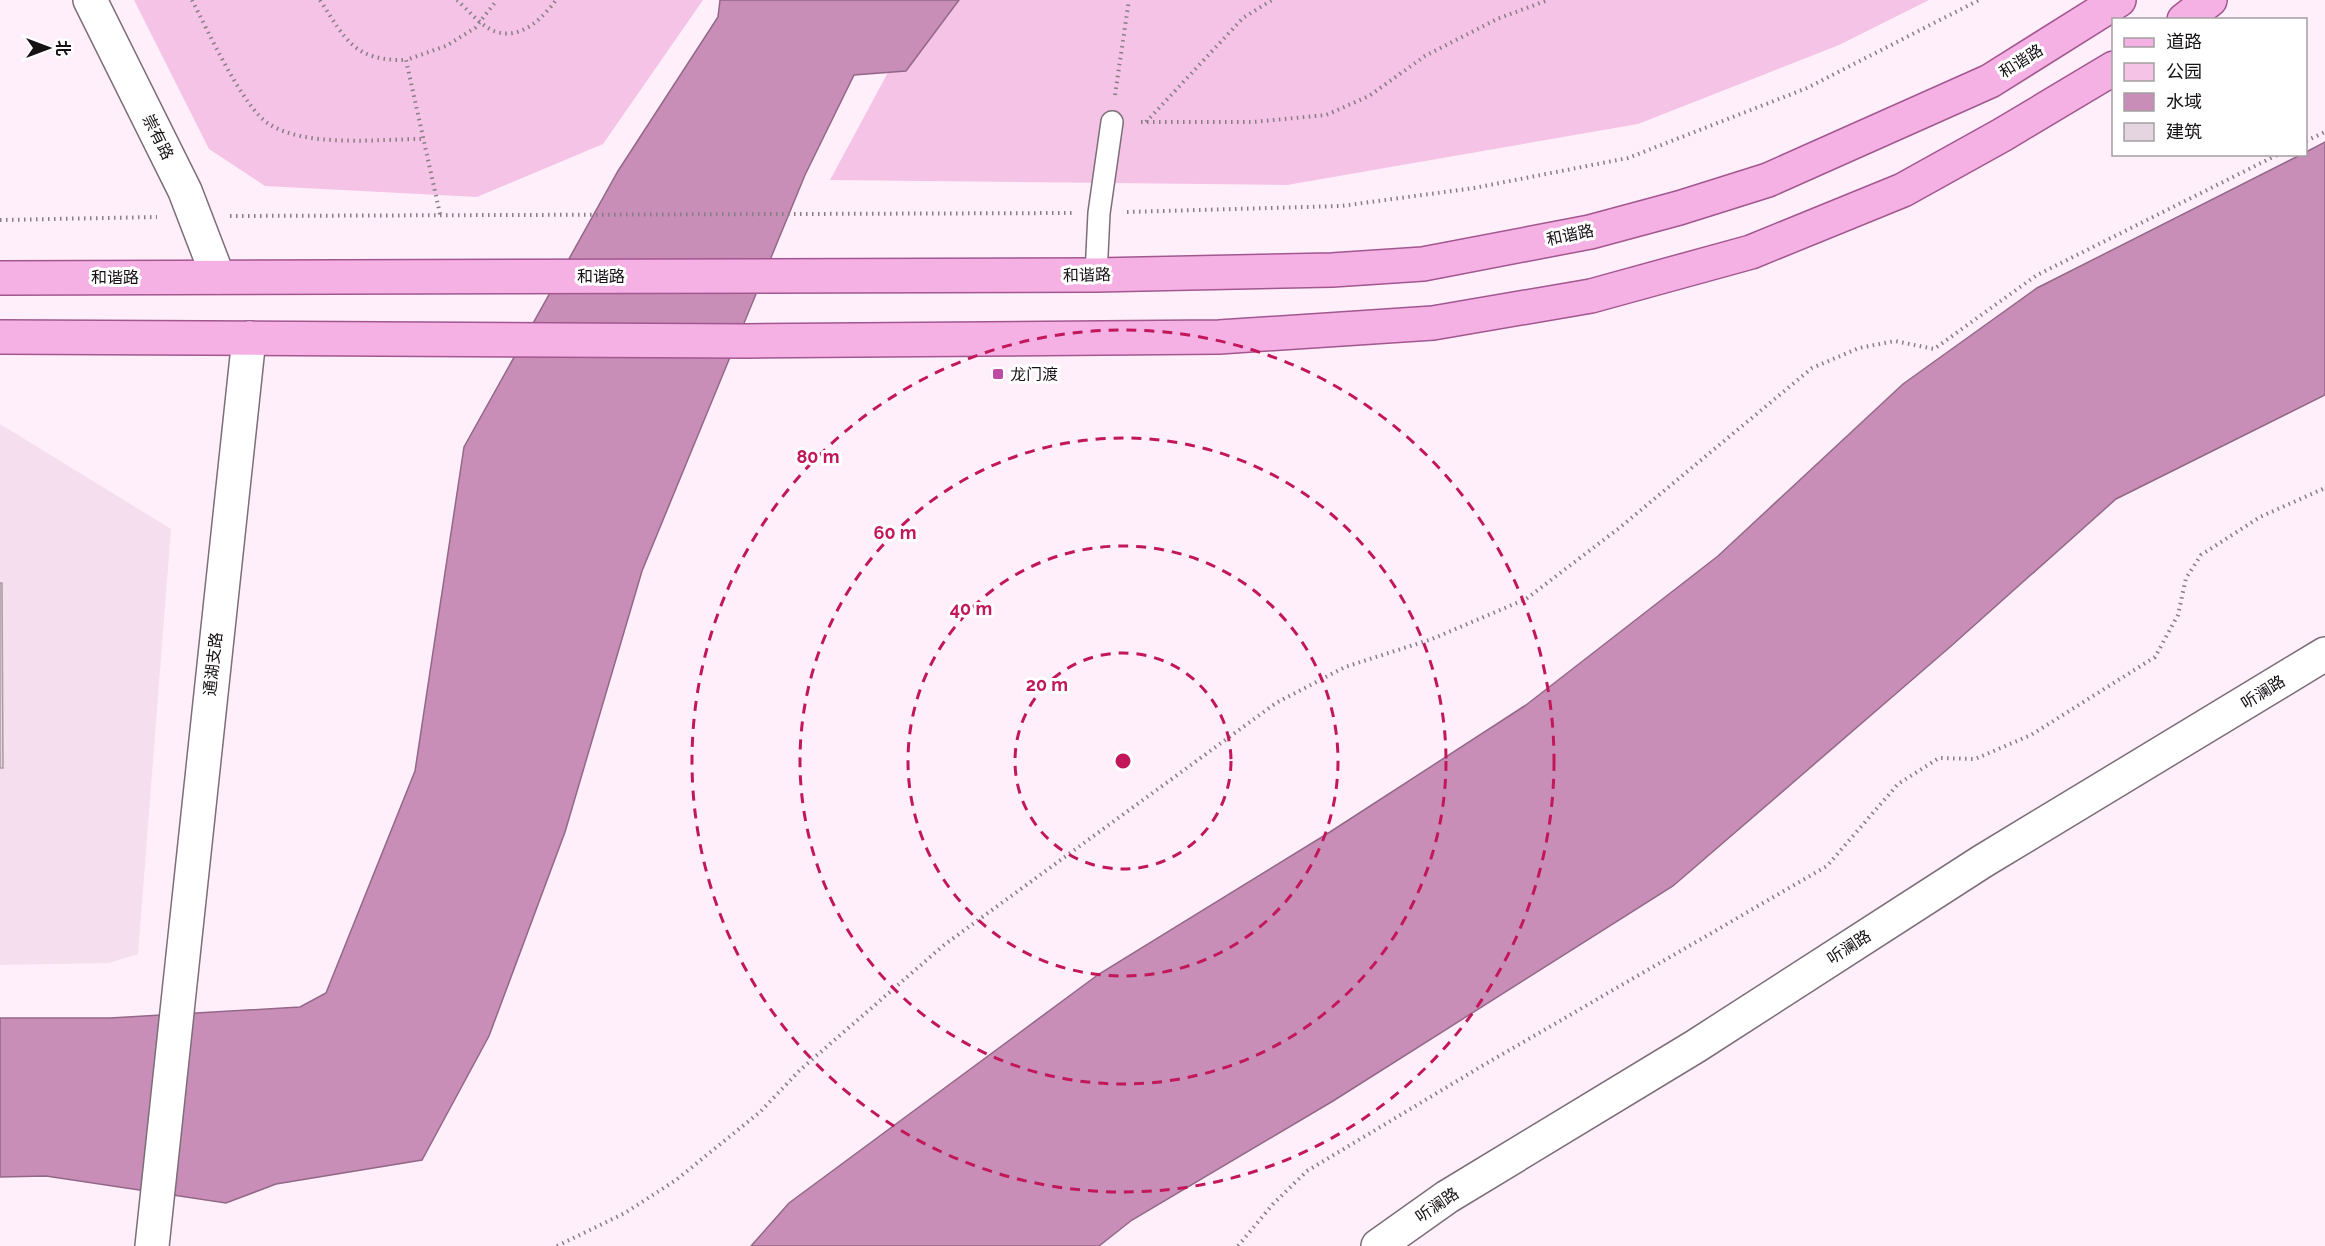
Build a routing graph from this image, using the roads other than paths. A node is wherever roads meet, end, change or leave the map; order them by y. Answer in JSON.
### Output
{"nodes":[{"id":1,"x":90,"y":0,"type":"edge"},
{"id":2,"x":2119,"y":0,"type":"edge"},
{"id":3,"x":2210,"y":0,"type":"edge"},
{"id":4,"x":2187,"y":18,"type":"edge"},
{"id":5,"x":2112,"y":69,"type":"edge"},
{"id":6,"x":1112,"y":122,"type":"road end"},
{"id":7,"x":1096,"y":275,"type":"junction"},
{"id":8,"x":218,"y":277,"type":"junction"},
{"id":9,"x":0,"y":278,"type":"edge"},
{"id":10,"x":0,"y":337,"type":"edge"},
{"id":11,"x":262,"y":338,"type":"junction"},
{"id":12,"x":2325,"y":654,"type":"edge"},
{"id":13,"x":152,"y":1246,"type":"edge"},
{"id":14,"x":1378,"y":1246,"type":"edge"}],
"edges":[{"from":1,"to":8,"type":"street","name":"崇有路"},
{"from":2,"to":7,"type":"main road","name":"和谐路"},
{"from":3,"to":4,"type":"main road"},
{"from":5,"to":11,"type":"main road"},
{"from":6,"to":7,"type":"lane"},
{"from":7,"to":8,"type":"main road","name":"和谐路"},
{"from":8,"to":9,"type":"main road","name":"和谐路"},
{"from":10,"to":11,"type":"main road"},
{"from":11,"to":13,"type":"street","name":"通湖支路"},
{"from":12,"to":14,"type":"street","name":"听澜路"}]}
